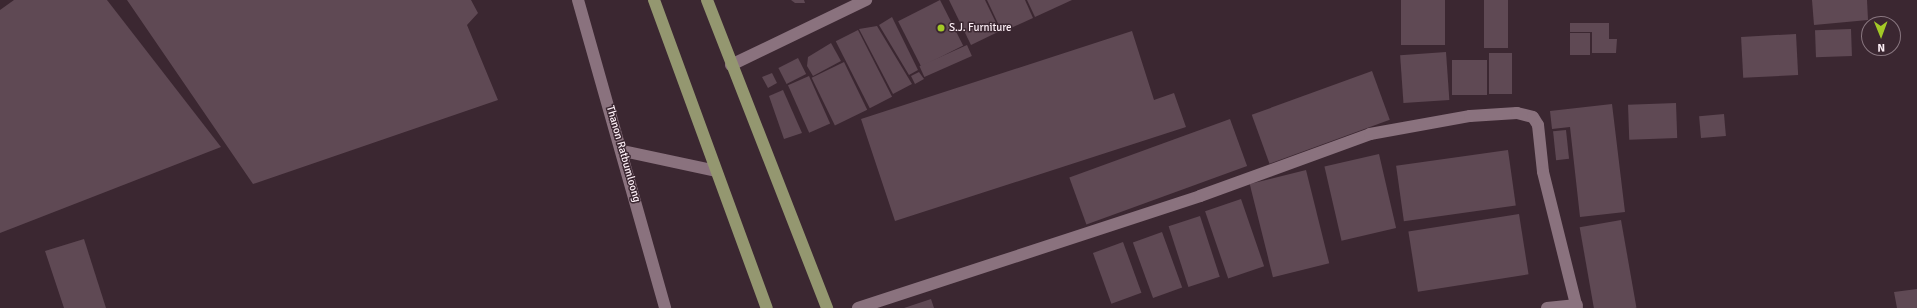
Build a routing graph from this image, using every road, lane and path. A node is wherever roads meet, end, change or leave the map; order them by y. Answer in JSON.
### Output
{"nodes":[{"id":1,"x":578,"y":0,"type":"edge"},
{"id":2,"x":654,"y":0,"type":"edge"},
{"id":3,"x":707,"y":0,"type":"edge"},
{"id":4,"x":866,"y":0,"type":"edge"},
{"id":5,"x":731,"y":65,"type":"junction"},
{"id":6,"x":623,"y":151,"type":"junction"},
{"id":7,"x":716,"y":172,"type":"junction"},
{"id":8,"x":1577,"y":306,"type":"edge"},
{"id":9,"x":665,"y":308,"type":"edge"},
{"id":10,"x":767,"y":308,"type":"edge"},
{"id":11,"x":827,"y":308,"type":"edge"},
{"id":12,"x":858,"y":308,"type":"edge"},
{"id":13,"x":1547,"y":308,"type":"edge"}],
"edges":[{"from":1,"to":6,"type":"street","name":"Thanon Ratbumloong"},
{"from":2,"to":7,"type":"main road"},
{"from":3,"to":5,"type":"main road"},
{"from":4,"to":5,"type":"street"},
{"from":5,"to":11,"type":"main road"},
{"from":6,"to":7,"type":"street"},
{"from":6,"to":9,"type":"street","name":"Thanon Ratbumloong"},
{"from":7,"to":10,"type":"main road"},
{"from":8,"to":12,"type":"street"},
{"from":8,"to":13,"type":"street"}]}
